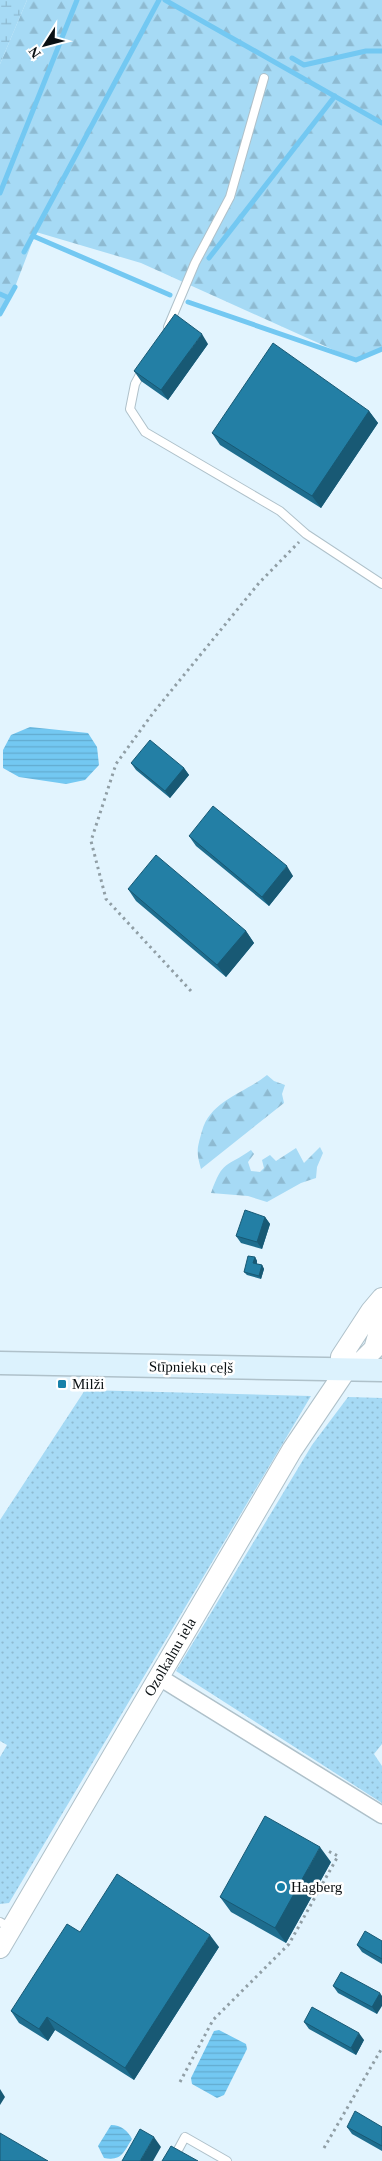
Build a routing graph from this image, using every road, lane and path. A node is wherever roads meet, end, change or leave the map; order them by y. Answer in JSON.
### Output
{"nodes":[{"id":1,"x":264,"y":78,"type":"dead end"},
{"id":2,"x":162,"y":336,"type":"edge"},
{"id":3,"x":149,"y":360,"type":"edge"},
{"id":4,"x":306,"y":534,"type":"junction"},
{"id":5,"x":382,"y":584,"type":"edge"},
{"id":6,"x":191,"y":991,"type":"dead end"},
{"id":7,"x":382,"y":1298,"type":"edge"},
{"id":8,"x":382,"y":1322,"type":"edge"},
{"id":9,"x":0,"y":1363,"type":"edge"},
{"id":10,"x":346,"y":1370,"type":"junction"},
{"id":11,"x":382,"y":1370,"type":"edge"},
{"id":12,"x":159,"y":1677,"type":"junction"},
{"id":13,"x":382,"y":1815,"type":"edge"},
{"id":14,"x":328,"y":1851,"type":"dead end"},
{"id":15,"x":6,"y":1925,"type":"edge"},
{"id":16,"x":0,"y":1948,"type":"edge"},
{"id":17,"x":382,"y":2048,"type":"edge"},
{"id":18,"x":180,"y":2082,"type":"dead end"},
{"id":19,"x":324,"y":2148,"type":"dead end"},
{"id":20,"x":172,"y":2161,"type":"edge"},
{"id":21,"x":227,"y":2161,"type":"edge"}],
"edges":[{"from":1,"to":2,"type":"lane"},
{"from":3,"to":4,"type":"lane"},
{"from":4,"to":5,"type":"lane"},
{"from":4,"to":6,"type":"path"},
{"from":7,"to":10,"type":"street"},
{"from":8,"to":10,"type":"street"},
{"from":9,"to":10,"type":"main road","name":"Stīpnieku ceļš"},
{"from":10,"to":11,"type":"main road","name":"Stīpnieku ceļš"},
{"from":10,"to":12,"type":"street","name":"Ozolkalnu iela"},
{"from":12,"to":13,"type":"street"},
{"from":12,"to":15,"type":"street","name":"Ozolkalnu iela"},
{"from":14,"to":18,"type":"path"},
{"from":15,"to":16,"type":"street","name":"Ozolkalnu iela"},
{"from":17,"to":19,"type":"path"},
{"from":20,"to":21,"type":"lane"}]}
